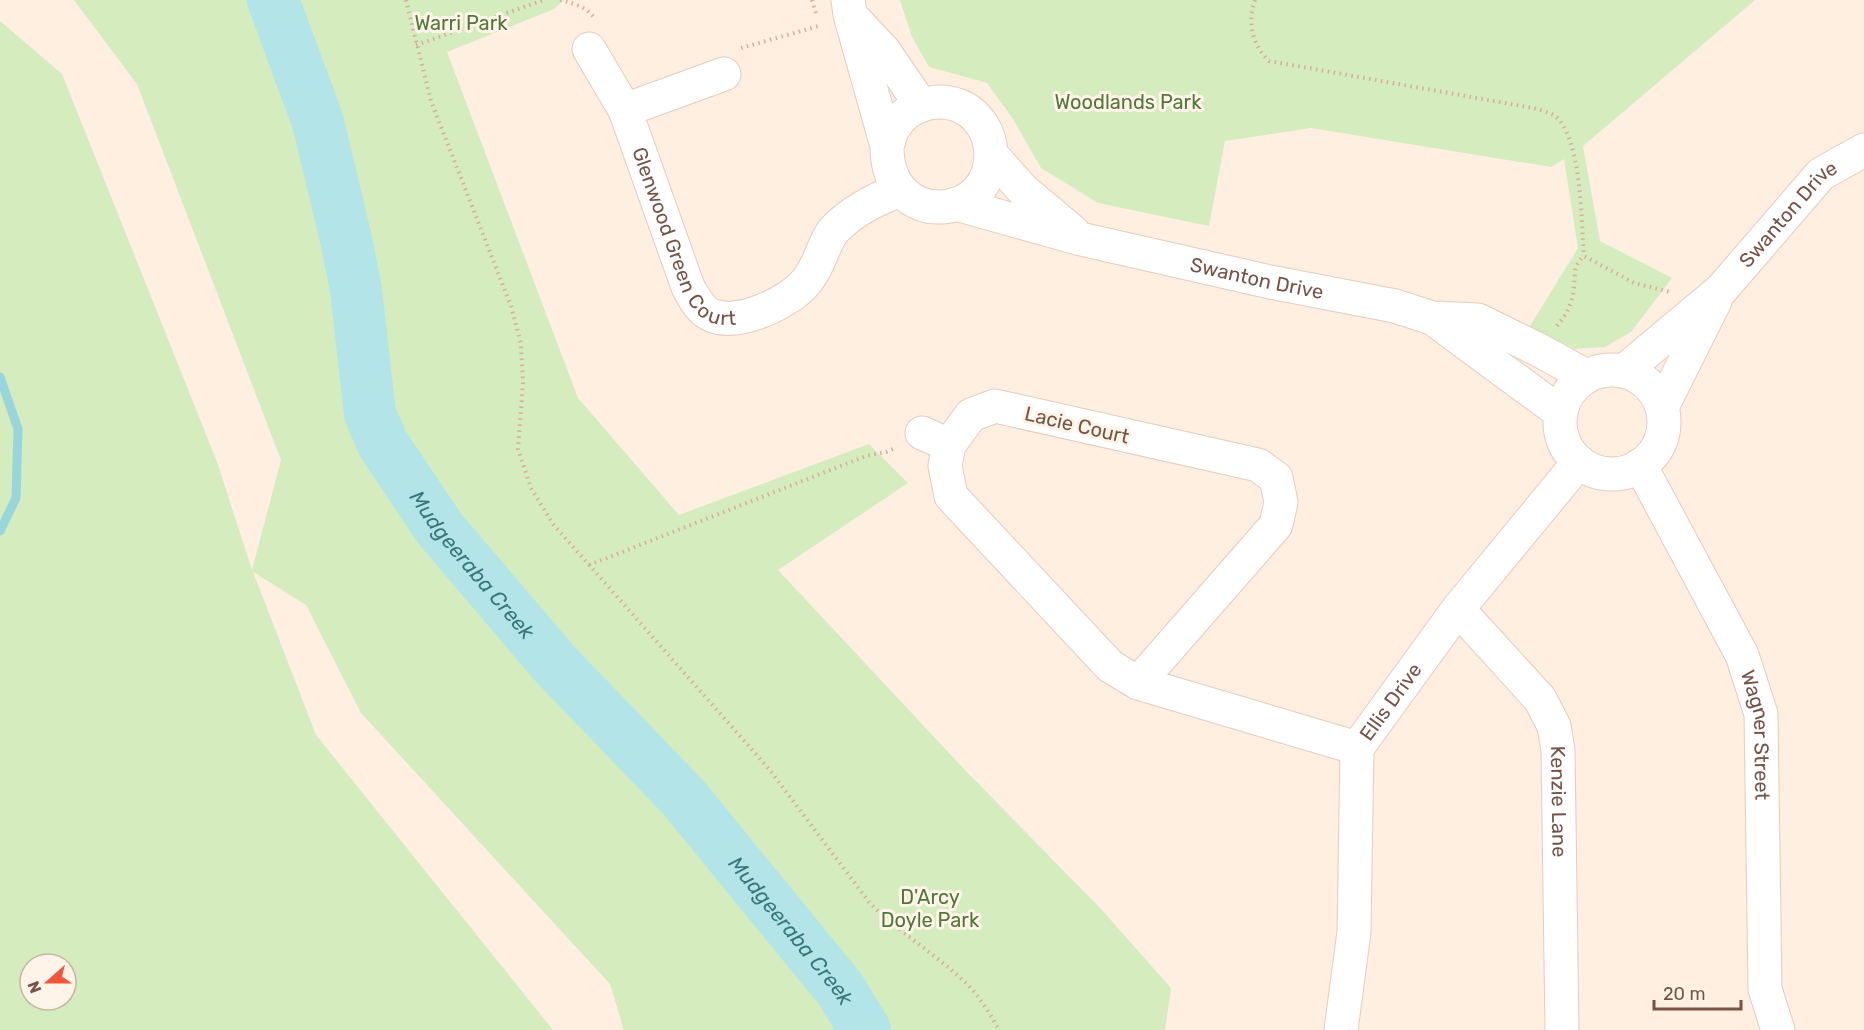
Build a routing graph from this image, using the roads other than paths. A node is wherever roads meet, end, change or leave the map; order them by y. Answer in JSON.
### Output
{"nodes":[{"id":1,"x":849,"y":8,"type":"edge"},
{"id":2,"x":589,"y":48,"type":"dead end"},
{"id":3,"x":724,"y":74,"type":"dead end"},
{"id":4,"x":921,"y":105,"type":"junction"},
{"id":5,"x":625,"y":110,"type":"junction"},
{"id":6,"x":887,"y":146,"type":"junction"},
{"id":7,"x":1864,"y":150,"type":"edge"},
{"id":8,"x":992,"y":155,"type":"junction"},
{"id":9,"x":900,"y":190,"type":"junction"},
{"id":10,"x":956,"y":204,"type":"junction"},
{"id":11,"x":1081,"y":239,"type":"junction"},
{"id":12,"x":1721,"y":290,"type":"junction"},
{"id":13,"x":1432,"y":318,"type":"junction"},
{"id":14,"x":1624,"y":370,"type":"junction"},
{"id":15,"x":1586,"y":376,"type":"junction"},
{"id":16,"x":1662,"y":407,"type":"junction"},
{"id":17,"x":1561,"y":413,"type":"junction"},
{"id":18,"x":1579,"y":462,"type":"junction"},
{"id":19,"x":1640,"y":465,"type":"junction"},
{"id":20,"x":1458,"y":609,"type":"junction"},
{"id":21,"x":1138,"y":683,"type":"junction"},
{"id":22,"x":1357,"y":748,"type":"junction"},
{"id":23,"x":1341,"y":1030,"type":"edge"},
{"id":24,"x":1562,"y":1030,"type":"edge"},
{"id":25,"x":1778,"y":1030,"type":"edge"}],
"edges":[{"from":1,"to":4,"type":"street"},
{"from":1,"to":6,"type":"street"},
{"from":2,"to":5,"type":"street","name":"Glenwood Green Court"},
{"from":3,"to":5,"type":"street"},
{"from":4,"to":6,"type":"street"},
{"from":4,"to":8,"type":"street","name":"Swanton Drive"},
{"from":5,"to":9,"type":"street","name":"Glenwood Green Court"},
{"from":6,"to":9,"type":"street"},
{"from":7,"to":12,"type":"street","name":"Swanton Drive"},
{"from":8,"to":10,"type":"street"},
{"from":8,"to":11,"type":"street","name":"Swanton Drive"},
{"from":9,"to":10,"type":"street","name":"Swanton Drive"},
{"from":10,"to":11,"type":"street","name":"Swanton Drive"},
{"from":11,"to":13,"type":"street","name":"Swanton Drive"},
{"from":12,"to":14,"type":"street","name":"Swanton Drive"},
{"from":12,"to":16,"type":"street","name":"Swanton Drive"},
{"from":13,"to":15,"type":"street","name":"Swanton Drive"},
{"from":13,"to":17,"type":"street","name":"Swanton Drive"},
{"from":14,"to":15,"type":"street"},
{"from":14,"to":16,"type":"street"},
{"from":15,"to":17,"type":"street"},
{"from":16,"to":19,"type":"street","name":"Swanton Drive"},
{"from":17,"to":18,"type":"street"},
{"from":18,"to":19,"type":"street"},
{"from":18,"to":20,"type":"street","name":"Ellis Drive"},
{"from":19,"to":25,"type":"street","name":"Wagner Street"},
{"from":20,"to":22,"type":"street","name":"Ellis Drive"},
{"from":20,"to":24,"type":"street","name":"Kenzie Lane"},
{"from":21,"to":21,"type":"street","name":"Lacie Court"},
{"from":21,"to":22,"type":"street"},
{"from":22,"to":23,"type":"street","name":"Ellis Drive"}]}
